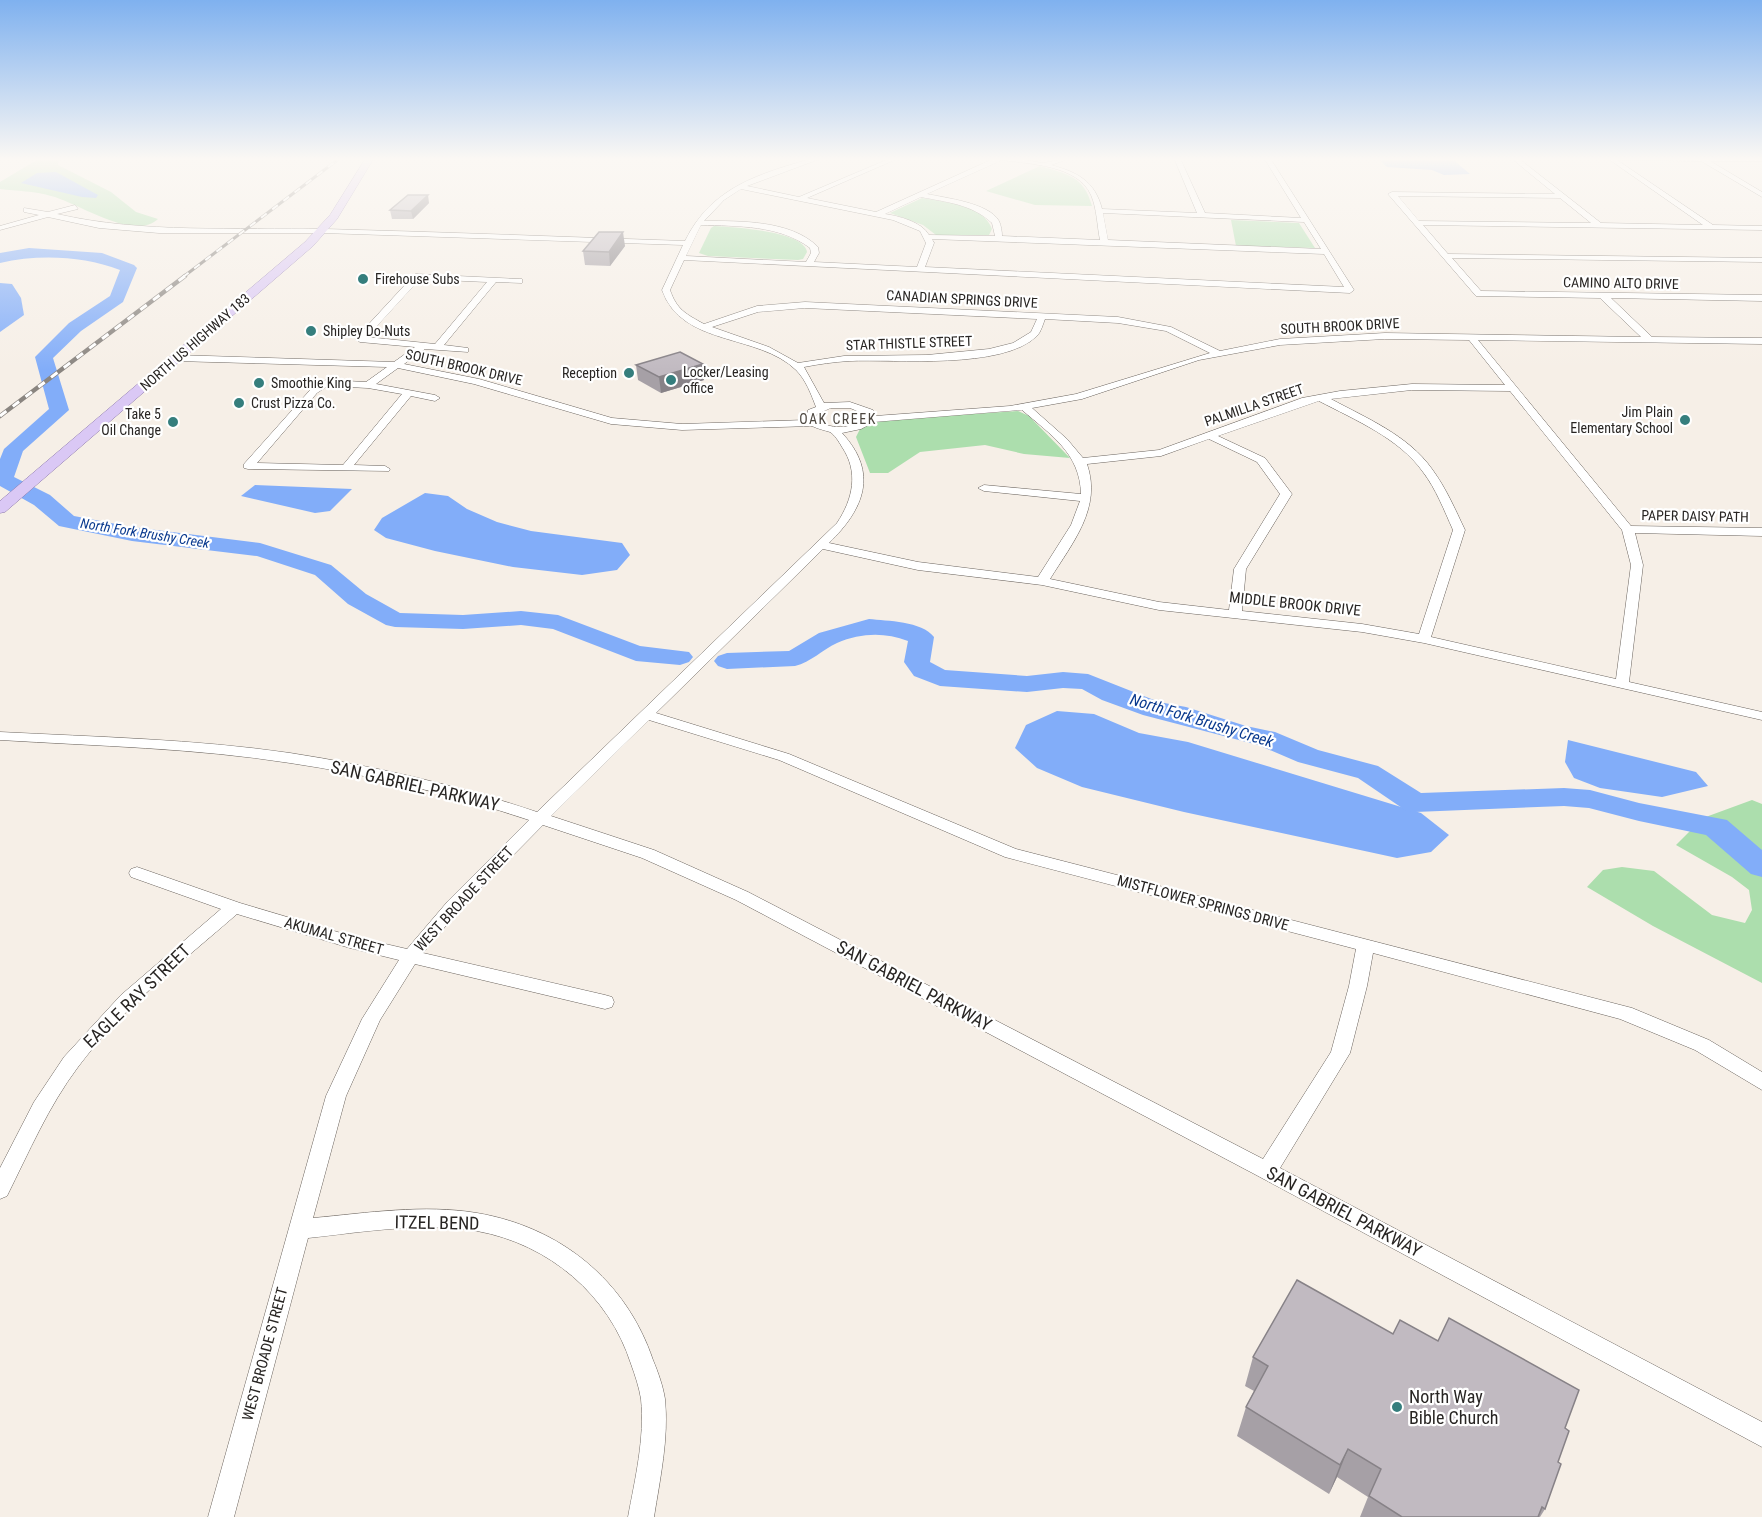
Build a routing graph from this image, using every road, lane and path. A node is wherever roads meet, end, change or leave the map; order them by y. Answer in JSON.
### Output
{"nodes":[{"id":1,"x":146,"y":229,"type":"edge"},
{"id":2,"x":695,"y":229,"type":"edge"},
{"id":3,"x":766,"y":229,"type":"edge"},
{"id":4,"x":919,"y":229,"type":"edge"},
{"id":5,"x":997,"y":229,"type":"edge"},
{"id":6,"x":1102,"y":229,"type":"edge"},
{"id":7,"x":1311,"y":229,"type":"edge"},
{"id":8,"x":1424,"y":229,"type":"edge"},
{"id":9,"x":322,"y":231,"type":"junction"},
{"id":10,"x":929,"y":237,"type":"junction"},
{"id":11,"x":999,"y":238,"type":"junction"},
{"id":12,"x":689,"y":243,"type":"junction"},
{"id":13,"x":1106,"y":243,"type":"junction"},
{"id":14,"x":1326,"y":252,"type":"junction"},
{"id":15,"x":1445,"y":256,"type":"junction"},
{"id":16,"x":681,"y":258,"type":"junction"},
{"id":17,"x":1762,"y":260,"type":"edge"},
{"id":18,"x":809,"y":264,"type":"junction"},
{"id":19,"x":920,"y":269,"type":"junction"},
{"id":20,"x":494,"y":279,"type":"junction"},
{"id":21,"x":519,"y":280,"type":"dead end"},
{"id":22,"x":1603,"y":296,"type":"junction"},
{"id":23,"x":1762,"y":298,"type":"edge"},
{"id":24,"x":1042,"y":317,"type":"junction"},
{"id":25,"x":705,"y":327,"type":"junction"},
{"id":26,"x":1471,"y":337,"type":"junction"},
{"id":27,"x":1650,"y":340,"type":"junction"},
{"id":28,"x":1762,"y":341,"type":"edge"},
{"id":29,"x":424,"y":345,"type":"junction"},
{"id":30,"x":438,"y":346,"type":"junction"},
{"id":31,"x":465,"y":350,"type":"dead end"},
{"id":32,"x":1216,"y":352,"type":"junction"},
{"id":33,"x":176,"y":358,"type":"junction"},
{"id":34,"x":396,"y":365,"type":"junction"},
{"id":35,"x":797,"y":366,"type":"junction"},
{"id":36,"x":368,"y":385,"type":"junction"},
{"id":37,"x":812,"y":387,"type":"junction"},
{"id":38,"x":1511,"y":388,"type":"junction"},
{"id":39,"x":408,"y":393,"type":"junction"},
{"id":40,"x":435,"y":398,"type":"dead end"},
{"id":41,"x":1322,"y":398,"type":"junction"},
{"id":42,"x":846,"y":405,"type":"junction"},
{"id":43,"x":1025,"y":406,"type":"junction"},
{"id":44,"x":815,"y":414,"type":"junction"},
{"id":45,"x":870,"y":416,"type":"junction"},
{"id":46,"x":856,"y":428,"type":"junction"},
{"id":47,"x":833,"y":429,"type":"junction"},
{"id":48,"x":1209,"y":435,"type":"junction"},
{"id":49,"x":855,"y":460,"type":"junction"},
{"id":50,"x":1081,"y":461,"type":"junction"},
{"id":51,"x":346,"y":468,"type":"junction"},
{"id":52,"x":385,"y":469,"type":"dead end"},
{"id":53,"x":984,"y":488,"type":"dead end"},
{"id":54,"x":1088,"y":498,"type":"junction"},
{"id":55,"x":0,"y":509,"type":"edge"},
{"id":56,"x":1628,"y":529,"type":"junction"},
{"id":57,"x":1762,"y":532,"type":"edge"},
{"id":58,"x":821,"y":545,"type":"junction"},
{"id":59,"x":1042,"y":581,"type":"junction"},
{"id":60,"x":1235,"y":614,"type":"junction"},
{"id":61,"x":1424,"y":639,"type":"junction"},
{"id":62,"x":1622,"y":684,"type":"junction"},
{"id":63,"x":646,"y":715,"type":"junction"},
{"id":64,"x":1762,"y":716,"type":"edge"},
{"id":65,"x":0,"y":736,"type":"edge"},
{"id":66,"x":539,"y":819,"type":"junction"},
{"id":67,"x":137,"y":873,"type":"dead end"},
{"id":68,"x":234,"y":907,"type":"junction"},
{"id":69,"x":1365,"y":946,"type":"junction"},
{"id":70,"x":410,"y":957,"type":"junction"},
{"id":71,"x":605,"y":1002,"type":"dead end"},
{"id":72,"x":1762,"y":1082,"type":"edge"},
{"id":73,"x":1267,"y":1171,"type":"junction"},
{"id":74,"x":0,"y":1190,"type":"edge"},
{"id":75,"x":299,"y":1229,"type":"junction"},
{"id":76,"x":1762,"y":1435,"type":"edge"},
{"id":77,"x":221,"y":1517,"type":"edge"},
{"id":78,"x":641,"y":1517,"type":"edge"}],
"edges":[{"from":1,"to":9,"type":"street"},
{"from":2,"to":12,"type":"street"},
{"from":3,"to":18,"type":"street"},
{"from":4,"to":10,"type":"street"},
{"from":5,"to":11,"type":"street"},
{"from":6,"to":13,"type":"street"},
{"from":7,"to":14,"type":"street"},
{"from":8,"to":15,"type":"street"},
{"from":9,"to":12,"type":"street"},
{"from":9,"to":33,"type":"main road","name":"NORTH US HIGHWAY 183"},
{"from":10,"to":11,"type":"street"},
{"from":10,"to":19,"type":"street"},
{"from":11,"to":13,"type":"street"},
{"from":12,"to":16,"type":"street"},
{"from":13,"to":14,"type":"street"},
{"from":14,"to":19,"type":"street"},
{"from":15,"to":17,"type":"street"},
{"from":15,"to":22,"type":"street","name":"CAMINO ALTO DRIVE"},
{"from":16,"to":18,"type":"street"},
{"from":16,"to":25,"type":"street"},
{"from":18,"to":19,"type":"street"},
{"from":20,"to":21,"type":"street"},
{"from":20,"to":29,"type":"street"},
{"from":20,"to":30,"type":"street"},
{"from":22,"to":23,"type":"street","name":"CAMINO ALTO DRIVE"},
{"from":22,"to":27,"type":"street"},
{"from":24,"to":25,"type":"street","name":"CANADIAN SPRINGS DRIVE"},
{"from":24,"to":32,"type":"street","name":"CANADIAN SPRINGS DRIVE"},
{"from":24,"to":35,"type":"street","name":"STAR THISTLE STREET"},
{"from":25,"to":35,"type":"street"},
{"from":26,"to":27,"type":"street","name":"SOUTH BROOK DRIVE"},
{"from":26,"to":32,"type":"street","name":"SOUTH BROOK DRIVE"},
{"from":26,"to":38,"type":"street"},
{"from":27,"to":28,"type":"street","name":"SOUTH BROOK DRIVE"},
{"from":29,"to":30,"type":"street"},
{"from":29,"to":34,"type":"street"},
{"from":30,"to":31,"type":"street"},
{"from":32,"to":43,"type":"street","name":"SOUTH BROOK DRIVE"},
{"from":33,"to":34,"type":"street","name":"SOUTH BROOK DRIVE"},
{"from":33,"to":55,"type":"main road","name":"NORTH US HIGHWAY 183"},
{"from":34,"to":36,"type":"street"},
{"from":34,"to":44,"type":"street","name":"SOUTH BROOK DRIVE"},
{"from":35,"to":37,"type":"street"},
{"from":36,"to":39,"type":"street"},
{"from":36,"to":51,"type":"street"},
{"from":37,"to":42,"type":"street"},
{"from":37,"to":44,"type":"street"},
{"from":38,"to":41,"type":"street","name":"PALMILLA STREET"},
{"from":38,"to":56,"type":"street"},
{"from":39,"to":40,"type":"street"},
{"from":39,"to":51,"type":"street"},
{"from":41,"to":48,"type":"street","name":"PALMILLA STREET"},
{"from":41,"to":61,"type":"street"},
{"from":42,"to":44,"type":"street","name":"SOUTH BROOK DRIVE"},
{"from":42,"to":45,"type":"street"},
{"from":43,"to":45,"type":"street","name":"SOUTH BROOK DRIVE"},
{"from":43,"to":50,"type":"street"},
{"from":44,"to":47,"type":"street"},
{"from":45,"to":46,"type":"street"},
{"from":46,"to":47,"type":"street"},
{"from":46,"to":49,"type":"street","name":"WEST BROADE STREET"},
{"from":47,"to":49,"type":"street","name":"WEST BROADE STREET"},
{"from":48,"to":50,"type":"street","name":"PALMILLA STREET"},
{"from":48,"to":60,"type":"street"},
{"from":49,"to":58,"type":"street","name":"WEST BROADE STREET"},
{"from":50,"to":54,"type":"street"},
{"from":51,"to":52,"type":"street"},
{"from":53,"to":54,"type":"street"},
{"from":54,"to":59,"type":"street"},
{"from":56,"to":57,"type":"street","name":"PAPER DAISY PATH"},
{"from":56,"to":62,"type":"street"},
{"from":58,"to":59,"type":"street","name":"MIDDLE BROOK DRIVE"},
{"from":58,"to":63,"type":"street","name":"WEST BROADE STREET"},
{"from":59,"to":60,"type":"street","name":"MIDDLE BROOK DRIVE"},
{"from":60,"to":61,"type":"street","name":"MIDDLE BROOK DRIVE"},
{"from":61,"to":62,"type":"street","name":"MIDDLE BROOK DRIVE"},
{"from":62,"to":64,"type":"street","name":"MIDDLE BROOK DRIVE"},
{"from":63,"to":66,"type":"street","name":"WEST BROADE STREET"},
{"from":63,"to":69,"type":"street","name":"MISTFLOWER SPRINGS DRIVE"},
{"from":65,"to":66,"type":"street","name":"SAN GABRIEL PARKWAY"},
{"from":66,"to":70,"type":"street","name":"WEST BROADE STREET"},
{"from":66,"to":73,"type":"street","name":"SAN GABRIEL PARKWAY"},
{"from":67,"to":68,"type":"street","name":"AKUMAL STREET"},
{"from":68,"to":70,"type":"street","name":"AKUMAL STREET"},
{"from":68,"to":74,"type":"street","name":"EAGLE RAY STREET"},
{"from":69,"to":72,"type":"street","name":"MISTFLOWER SPRINGS DRIVE"},
{"from":69,"to":73,"type":"street"},
{"from":70,"to":71,"type":"street","name":"AKUMAL STREET"},
{"from":70,"to":75,"type":"street","name":"WEST BROADE STREET"},
{"from":73,"to":76,"type":"street","name":"SAN GABRIEL PARKWAY"},
{"from":75,"to":77,"type":"street","name":"WEST BROADE STREET"},
{"from":75,"to":78,"type":"street","name":"ITZEL BEND"}]}
